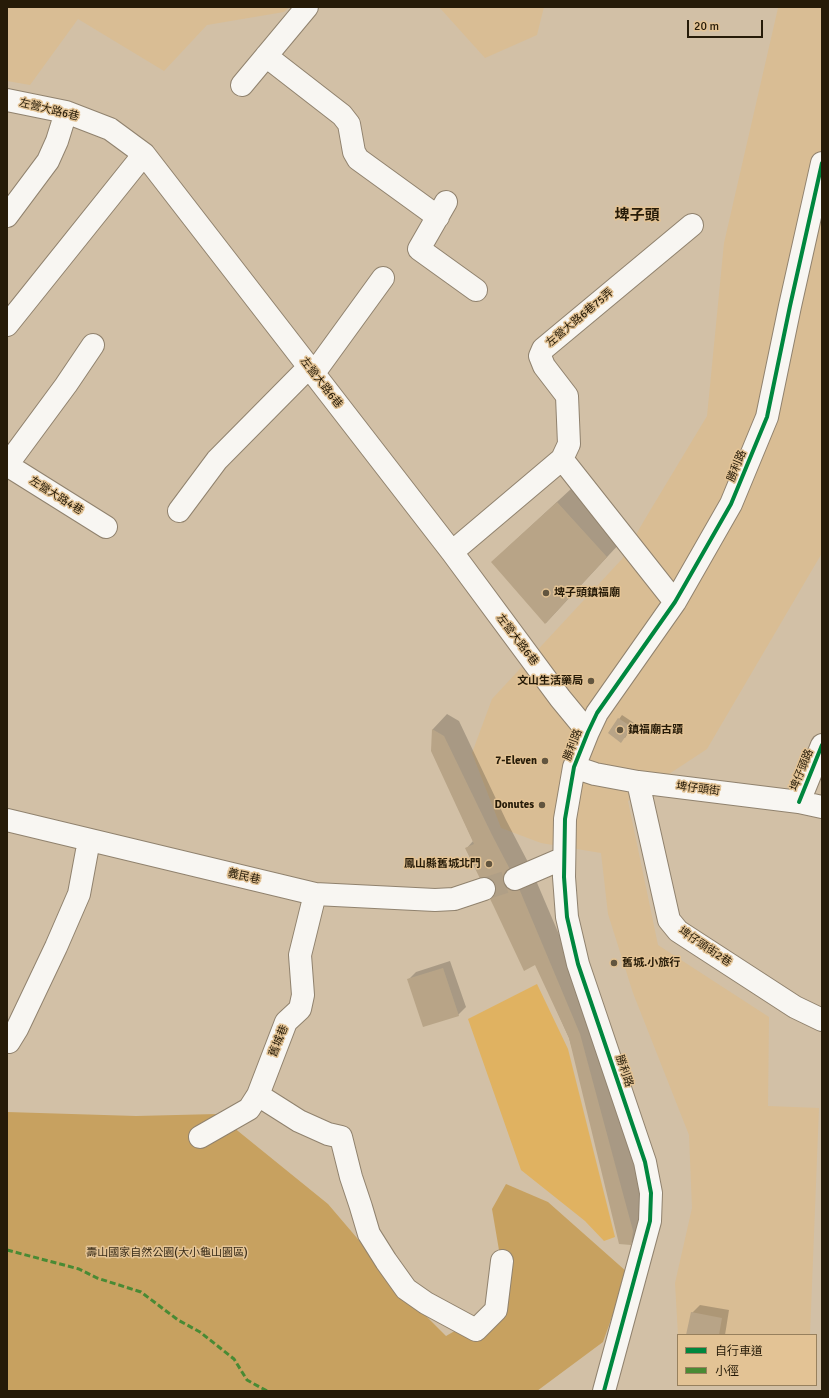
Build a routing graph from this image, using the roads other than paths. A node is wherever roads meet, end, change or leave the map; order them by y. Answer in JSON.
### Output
{"nodes":[{"id":1,"x":307,"y":7,"type":"edge"},
{"id":2,"x":266,"y":56,"type":"junction"},
{"id":3,"x":242,"y":85,"type":"dead end"},
{"id":4,"x":7,"y":100,"type":"edge"},
{"id":5,"x":66,"y":112,"type":"junction"},
{"id":6,"x":144,"y":154,"type":"junction"},
{"id":7,"x":822,"y":163,"type":"edge"},
{"id":8,"x":7,"y":216,"type":"edge"},
{"id":9,"x":692,"y":225,"type":"dead end"},
{"id":10,"x":383,"y":278,"type":"dead end"},
{"id":11,"x":476,"y":290,"type":"dead end"},
{"id":12,"x":7,"y":325,"type":"edge"},
{"id":13,"x":93,"y":345,"type":"dead end"},
{"id":14,"x":312,"y":370,"type":"junction"},
{"id":15,"x":562,"y":459,"type":"junction"},
{"id":16,"x":7,"y":465,"type":"edge"},
{"id":17,"x":179,"y":511,"type":"dead end"},
{"id":18,"x":106,"y":527,"type":"dead end"},
{"id":19,"x":452,"y":552,"type":"junction"},
{"id":20,"x":675,"y":602,"type":"junction"},
{"id":21,"x":588,"y":732,"type":"junction"},
{"id":22,"x":822,"y":745,"type":"edge"},
{"id":23,"x":574,"y":767,"type":"junction"},
{"id":24,"x":638,"y":782,"type":"junction"},
{"id":25,"x":799,"y":802,"type":"junction"},
{"id":26,"x":822,"y":807,"type":"edge"},
{"id":27,"x":7,"y":820,"type":"edge"},
{"id":28,"x":89,"y":840,"type":"junction"},
{"id":29,"x":564,"y":858,"type":"junction"},
{"id":30,"x":515,"y":879,"type":"tunnel mouth"},
{"id":31,"x":484,"y":889,"type":"tunnel mouth"},
{"id":32,"x":315,"y":894,"type":"junction"},
{"id":33,"x":822,"y":1020,"type":"edge"},
{"id":34,"x":10,"y":1042,"type":"dead end"},
{"id":35,"x":258,"y":1094,"type":"junction"},
{"id":36,"x":200,"y":1137,"type":"dead end"},
{"id":37,"x":502,"y":1261,"type":"dead end"},
{"id":38,"x":604,"y":1391,"type":"edge"}],
"edges":[{"from":1,"to":2,"type":"street"},
{"from":2,"to":3,"type":"street"},
{"from":2,"to":11,"type":"street"},
{"from":4,"to":5,"type":"street","name":"左營大路6巷"},
{"from":5,"to":6,"type":"street","name":"左營大路6巷"},
{"from":5,"to":8,"type":"street"},
{"from":6,"to":12,"type":"street"},
{"from":6,"to":14,"type":"street","name":"左營大路6巷"},
{"from":7,"to":20,"type":"street","name":"勝利路"},
{"from":9,"to":15,"type":"street","name":"左營大路6巷75弄"},
{"from":10,"to":14,"type":"street"},
{"from":13,"to":16,"type":"street"},
{"from":14,"to":17,"type":"street"},
{"from":14,"to":19,"type":"street","name":"左營大路6巷"},
{"from":15,"to":19,"type":"street","name":"左營大路6巷75弄"},
{"from":15,"to":20,"type":"street"},
{"from":16,"to":18,"type":"street","name":"左營大路4巷"},
{"from":19,"to":21,"type":"street","name":"左營大路6巷"},
{"from":20,"to":21,"type":"street","name":"勝利路"},
{"from":21,"to":23,"type":"street","name":"勝利路"},
{"from":22,"to":25,"type":"street","name":"埤仔頭路"},
{"from":23,"to":24,"type":"street","name":"埤仔頭街"},
{"from":23,"to":29,"type":"street","name":"勝利路"},
{"from":24,"to":25,"type":"street","name":"埤仔頭街"},
{"from":24,"to":33,"type":"street","name":"埤仔頭街2巷"},
{"from":25,"to":26,"type":"street","name":"埤仔頭街"},
{"from":27,"to":28,"type":"street","name":"義民巷"},
{"from":28,"to":32,"type":"street","name":"義民巷"},
{"from":28,"to":34,"type":"street"},
{"from":29,"to":30,"type":"street"},
{"from":29,"to":38,"type":"street","name":"勝利路"},
{"from":31,"to":32,"type":"street","name":"義民巷"},
{"from":32,"to":35,"type":"street","name":"舊城巷"},
{"from":35,"to":36,"type":"street","name":"舊城巷"},
{"from":35,"to":37,"type":"street"}]}
